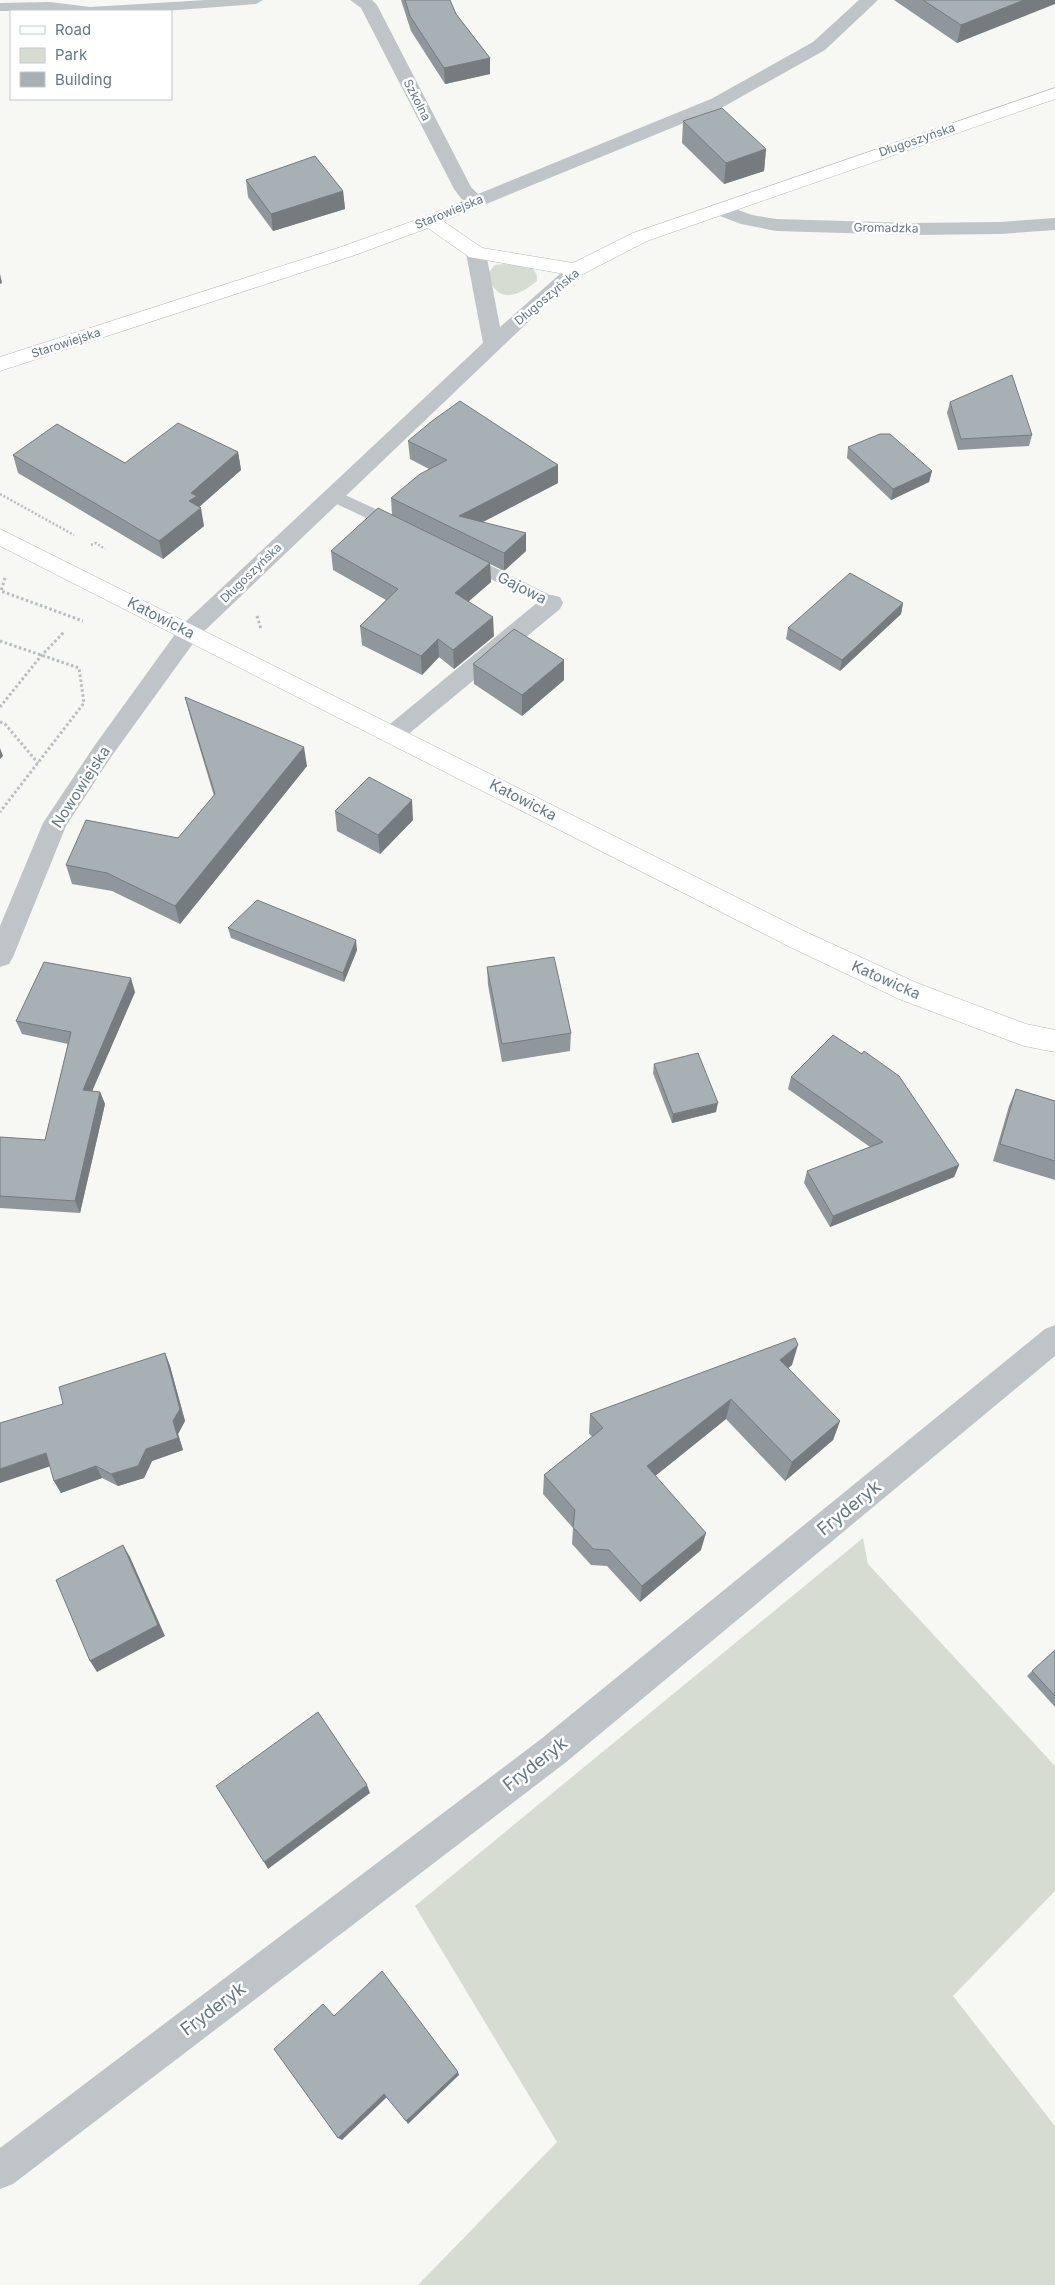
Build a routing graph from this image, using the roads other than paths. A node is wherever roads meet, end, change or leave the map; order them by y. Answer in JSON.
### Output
{"nodes":[{"id":1,"x":256,"y":0,"type":"edge"},
{"id":2,"x":358,"y":0,"type":"edge"},
{"id":3,"x":869,"y":0,"type":"edge"},
{"id":4,"x":0,"y":7,"type":"edge"},
{"id":5,"x":82,"y":10,"type":"edge"},
{"id":6,"x":116,"y":10,"type":"edge"},
{"id":7,"x":1055,"y":93,"type":"edge"},
{"id":8,"x":476,"y":202,"type":"junction"},
{"id":9,"x":719,"y":209,"type":"junction"},
{"id":10,"x":430,"y":221,"type":"junction"},
{"id":11,"x":1055,"y":224,"type":"edge"},
{"id":12,"x":476,"y":254,"type":"junction"},
{"id":13,"x":576,"y":270,"type":"junction"},
{"id":14,"x":493,"y":344,"type":"junction"},
{"id":15,"x":0,"y":364,"type":"edge"},
{"id":16,"x":332,"y":495,"type":"junction"},
{"id":17,"x":410,"y":531,"type":"edge"},
{"id":18,"x":0,"y":538,"type":"edge"},
{"id":19,"x":454,"y":554,"type":"edge"},
{"id":20,"x":552,"y":603,"type":"joint"},
{"id":21,"x":189,"y":632,"type":"junction"},
{"id":22,"x":392,"y":735,"type":"junction"},
{"id":23,"x":0,"y":956,"type":"edge"},
{"id":24,"x":1055,"y":1041,"type":"edge"},
{"id":25,"x":1055,"y":1338,"type":"edge"},
{"id":26,"x":0,"y":2171,"type":"edge"}],
"edges":[{"from":1,"to":6,"type":"lane"},
{"from":2,"to":8,"type":"street","name":"Szkolna"},
{"from":3,"to":8,"type":"street","name":"Starowiejska"},
{"from":4,"to":5,"type":"lane"},
{"from":7,"to":9,"type":"street","name":"Długoszyńska"},
{"from":8,"to":10,"type":"street","name":"Starowiejska"},
{"from":9,"to":11,"type":"street","name":"Gromadzka"},
{"from":9,"to":13,"type":"street","name":"Długoszyńska"},
{"from":10,"to":12,"type":"street"},
{"from":10,"to":15,"type":"street","name":"Starowiejska"},
{"from":12,"to":13,"type":"street"},
{"from":12,"to":14,"type":"street"},
{"from":13,"to":14,"type":"street","name":"Długoszyńska"},
{"from":14,"to":16,"type":"street","name":"Długoszyńska"},
{"from":16,"to":17,"type":"lane"},
{"from":16,"to":21,"type":"street","name":"Długoszyńska"},
{"from":18,"to":21,"type":"street","name":"Katowicka"},
{"from":19,"to":20,"type":"lane","name":"Gajowa"},
{"from":20,"to":22,"type":"street","name":"Gajowa"},
{"from":21,"to":22,"type":"street","name":"Katowicka"},
{"from":21,"to":23,"type":"street","name":"Nowowiejska"},
{"from":22,"to":24,"type":"street","name":"Katowicka"},
{"from":25,"to":26,"type":"street","name":"Fryderyk"}]}
